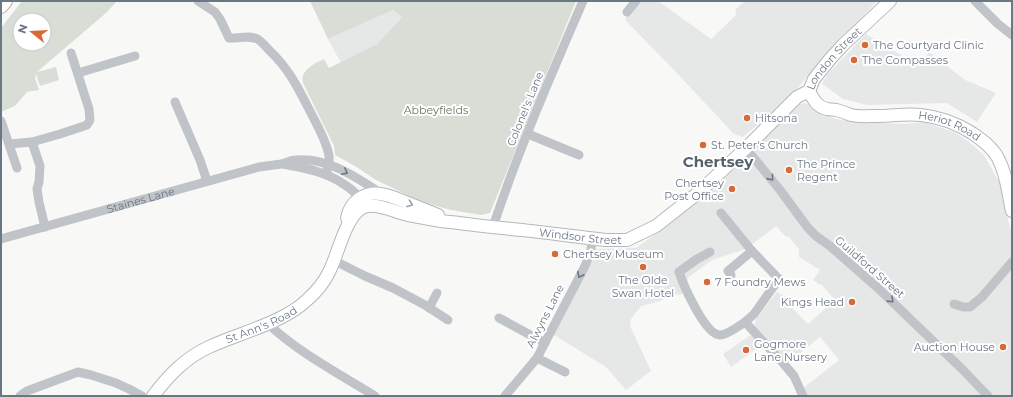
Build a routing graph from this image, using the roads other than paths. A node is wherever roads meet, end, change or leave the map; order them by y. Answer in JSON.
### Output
{"nodes":[{"id":1,"x":5,"y":1,"type":"edge"},
{"id":2,"x":198,"y":1,"type":"edge"},
{"id":3,"x":583,"y":1,"type":"edge"},
{"id":4,"x":636,"y":1,"type":"edge"},
{"id":5,"x":890,"y":1,"type":"edge"},
{"id":6,"x":975,"y":1,"type":"edge"},
{"id":7,"x":1,"y":6,"type":"edge"},
{"id":8,"x":627,"y":12,"type":"dead end"},
{"id":9,"x":1012,"y":35,"type":"edge"},
{"id":10,"x":72,"y":53,"type":"dead end"},
{"id":11,"x":135,"y":56,"type":"dead end"},
{"id":12,"x":78,"y":73,"type":"junction"},
{"id":13,"x":809,"y":91,"type":"junction"},
{"id":14,"x":175,"y":102,"type":"dead end"},
{"id":15,"x":1,"y":122,"type":"edge"},
{"id":16,"x":528,"y":134,"type":"junction"},
{"id":17,"x":32,"y":142,"type":"junction"},
{"id":18,"x":9,"y":144,"type":"junction"},
{"id":19,"x":745,"y":149,"type":"junction"},
{"id":20,"x":579,"y":155,"type":"dead end"},
{"id":21,"x":280,"y":164,"type":"junction"},
{"id":22,"x":329,"y":165,"type":"junction"},
{"id":23,"x":17,"y":168,"type":"dead end"},
{"id":24,"x":326,"y":174,"type":"junction"},
{"id":25,"x":208,"y":181,"type":"junction"},
{"id":26,"x":382,"y":194,"type":"junction"},
{"id":27,"x":360,"y":198,"type":"junction"},
{"id":28,"x":372,"y":206,"type":"junction"},
{"id":29,"x":1012,"y":211,"type":"edge"},
{"id":30,"x":721,"y":213,"type":"dead end"},
{"id":31,"x":457,"y":223,"type":"junction"},
{"id":32,"x":45,"y":227,"type":"junction"},
{"id":33,"x":493,"y":227,"type":"junction"},
{"id":34,"x":345,"y":231,"type":"junction"},
{"id":35,"x":592,"y":239,"type":"junction"},
{"id":36,"x":1,"y":240,"type":"edge"},
{"id":37,"x":752,"y":251,"type":"junction"},
{"id":38,"x":710,"y":252,"type":"dead end"},
{"id":39,"x":334,"y":261,"type":"junction"},
{"id":40,"x":1012,"y":262,"type":"edge"},
{"id":41,"x":731,"y":275,"type":"dead end"},
{"id":42,"x":437,"y":293,"type":"dead end"},
{"id":43,"x":954,"y":304,"type":"dead end"},
{"id":44,"x":429,"y":308,"type":"junction"},
{"id":45,"x":499,"y":318,"type":"dead end"},
{"id":46,"x":448,"y":320,"type":"dead end"},
{"id":47,"x":745,"y":322,"type":"junction"},
{"id":48,"x":267,"y":323,"type":"junction"},
{"id":49,"x":545,"y":343,"type":"junction"},
{"id":50,"x":537,"y":358,"type":"junction"},
{"id":51,"x":565,"y":372,"type":"dead end"},
{"id":52,"x":156,"y":395,"type":"edge"},
{"id":53,"x":20,"y":396,"type":"edge"},
{"id":54,"x":142,"y":396,"type":"edge"},
{"id":55,"x":375,"y":396,"type":"edge"},
{"id":56,"x":505,"y":396,"type":"edge"},
{"id":57,"x":803,"y":396,"type":"edge"},
{"id":58,"x":988,"y":396,"type":"edge"}],
"edges":[{"from":1,"to":7,"type":"highway"},
{"from":2,"to":22,"type":"street"},
{"from":3,"to":16,"type":"street","name":"Colonel's Lane"},
{"from":4,"to":8,"type":"street"},
{"from":5,"to":13,"type":"main road","name":"London Street"},
{"from":6,"to":9,"type":"street"},
{"from":10,"to":12,"type":"street"},
{"from":11,"to":12,"type":"street"},
{"from":12,"to":17,"type":"street"},
{"from":13,"to":19,"type":"main road","name":"London Street"},
{"from":13,"to":29,"type":"main road","name":"Heriot Road"},
{"from":14,"to":25,"type":"street"},
{"from":15,"to":18,"type":"street"},
{"from":16,"to":20,"type":"street"},
{"from":16,"to":33,"type":"street","name":"Colonel's Lane"},
{"from":17,"to":18,"type":"street"},
{"from":17,"to":32,"type":"street"},
{"from":18,"to":23,"type":"street"},
{"from":19,"to":35,"type":"main road","name":"Windsor Street"},
{"from":19,"to":58,"type":"street","name":"Guildford Street","one_way":true},
{"from":21,"to":22,"type":"street","name":"Staines Lane"},
{"from":21,"to":24,"type":"street","name":"Staines Lane"},
{"from":21,"to":25,"type":"street","name":"Staines Lane"},
{"from":22,"to":24,"type":"street"},
{"from":22,"to":26,"type":"street","name":"Staines Lane","one_way":true},
{"from":24,"to":27,"type":"street","name":"Staines Lane"},
{"from":25,"to":32,"type":"street","name":"Staines Lane"},
{"from":26,"to":27,"type":"main road","name":"Staines Lane"},
{"from":26,"to":31,"type":"main road","name":"Staines Lane","one_way":true},
{"from":27,"to":28,"type":"street","name":"Staines Lane"},
{"from":27,"to":34,"type":"main road","name":"St Ann's Road"},
{"from":28,"to":31,"type":"main road","name":"Staines Lane"},
{"from":28,"to":34,"type":"main road","name":"St Ann's Road"},
{"from":30,"to":37,"type":"street"},
{"from":31,"to":33,"type":"main road","name":"Windsor Street"},
{"from":32,"to":36,"type":"street","name":"Staines Lane"},
{"from":33,"to":35,"type":"main road","name":"Windsor Street"},
{"from":34,"to":39,"type":"main road","name":"St Ann's Road"},
{"from":35,"to":49,"type":"street","name":"Alwyns Lane","one_way":true},
{"from":37,"to":41,"type":"street"},
{"from":37,"to":47,"type":"street"},
{"from":38,"to":47,"type":"street"},
{"from":39,"to":44,"type":"street"},
{"from":39,"to":48,"type":"main road","name":"St Ann's Road"},
{"from":40,"to":43,"type":"street"},
{"from":42,"to":44,"type":"street"},
{"from":44,"to":46,"type":"street"},
{"from":45,"to":49,"type":"street"},
{"from":47,"to":57,"type":"street"},
{"from":48,"to":52,"type":"main road","name":"St Ann's Road"},
{"from":48,"to":55,"type":"street"},
{"from":49,"to":50,"type":"street","name":"Alwyns Lane"},
{"from":50,"to":51,"type":"street"},
{"from":50,"to":56,"type":"street","name":"Alwyns Lane"},
{"from":53,"to":54,"type":"street"}]}
